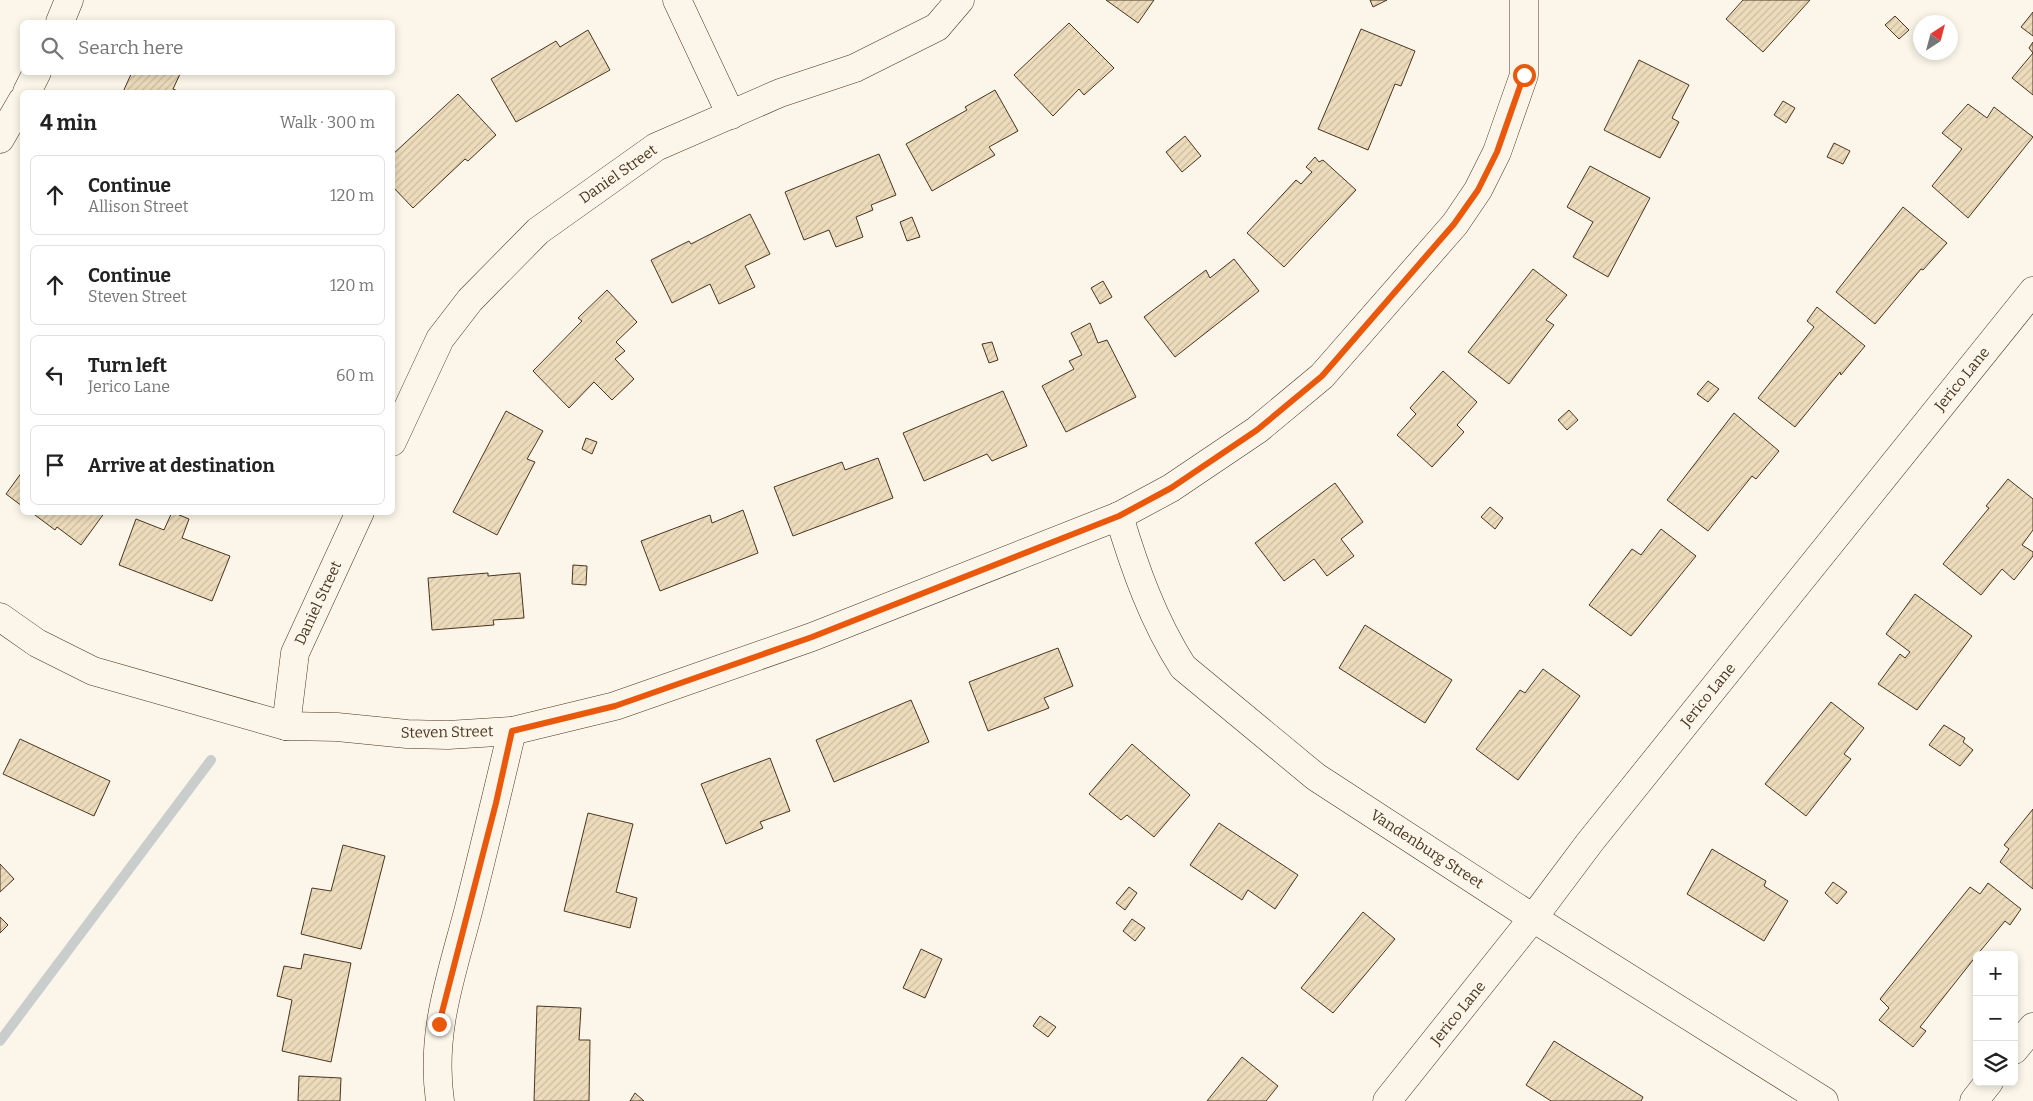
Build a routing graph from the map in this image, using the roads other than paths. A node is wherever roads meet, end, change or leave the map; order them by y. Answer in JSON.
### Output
{"nodes":[{"id":1,"x":69,"y":0,"type":"edge"},
{"id":2,"x":677,"y":0,"type":"edge"},
{"id":3,"x":960,"y":0,"type":"edge"},
{"id":4,"x":1524,"y":0,"type":"edge"},
{"id":5,"x":61,"y":20,"type":"edge"},
{"id":6,"x":36,"y":75,"type":"edge"},
{"id":7,"x":28,"y":90,"type":"edge"},
{"id":8,"x":20,"y":105,"type":"edge"},
{"id":9,"x":731,"y":115,"type":"junction"},
{"id":10,"x":0,"y":140,"type":"edge"},
{"id":11,"x":2033,"y":291,"type":"edge"},
{"id":12,"x":395,"y":436,"type":"edge"},
{"id":13,"x":359,"y":515,"type":"edge"},
{"id":14,"x":1119,"y":516,"type":"junction"},
{"id":15,"x":0,"y":617,"type":"edge"},
{"id":16,"x":286,"y":726,"type":"junction"},
{"id":17,"x":512,"y":731,"type":"junction"},
{"id":18,"x":1533,"y":918,"type":"junction"},
{"id":19,"x":2033,"y":1027,"type":"edge"},
{"id":20,"x":2018,"y":1045,"type":"edge"},
{"id":21,"x":1986,"y":1086,"type":"edge"},
{"id":22,"x":440,"y":1101,"type":"edge"},
{"id":23,"x":1387,"y":1101,"type":"edge"},
{"id":24,"x":1824,"y":1101,"type":"edge"},
{"id":25,"x":1974,"y":1101,"type":"edge"}],
"edges":[{"from":1,"to":5,"type":"street"},
{"from":2,"to":9,"type":"street"},
{"from":3,"to":9,"type":"street","name":"Daniel Street"},
{"from":4,"to":14,"type":"street","name":"Steven Street"},
{"from":6,"to":7,"type":"street"},
{"from":8,"to":10,"type":"street"},
{"from":9,"to":12,"type":"street","name":"Daniel Street"},
{"from":11,"to":18,"type":"street","name":"Jerico Lane"},
{"from":13,"to":16,"type":"street","name":"Daniel Street"},
{"from":14,"to":17,"type":"street","name":"Steven Street"},
{"from":14,"to":18,"type":"street","name":"Vandenburg Street"},
{"from":15,"to":16,"type":"street","name":"Steven Street"},
{"from":16,"to":17,"type":"street","name":"Steven Street"},
{"from":17,"to":22,"type":"street"},
{"from":18,"to":23,"type":"street","name":"Jerico Lane"},
{"from":18,"to":24,"type":"street","name":"Vandenburg Street"},
{"from":19,"to":20,"type":"street"},
{"from":21,"to":25,"type":"street"}]}
